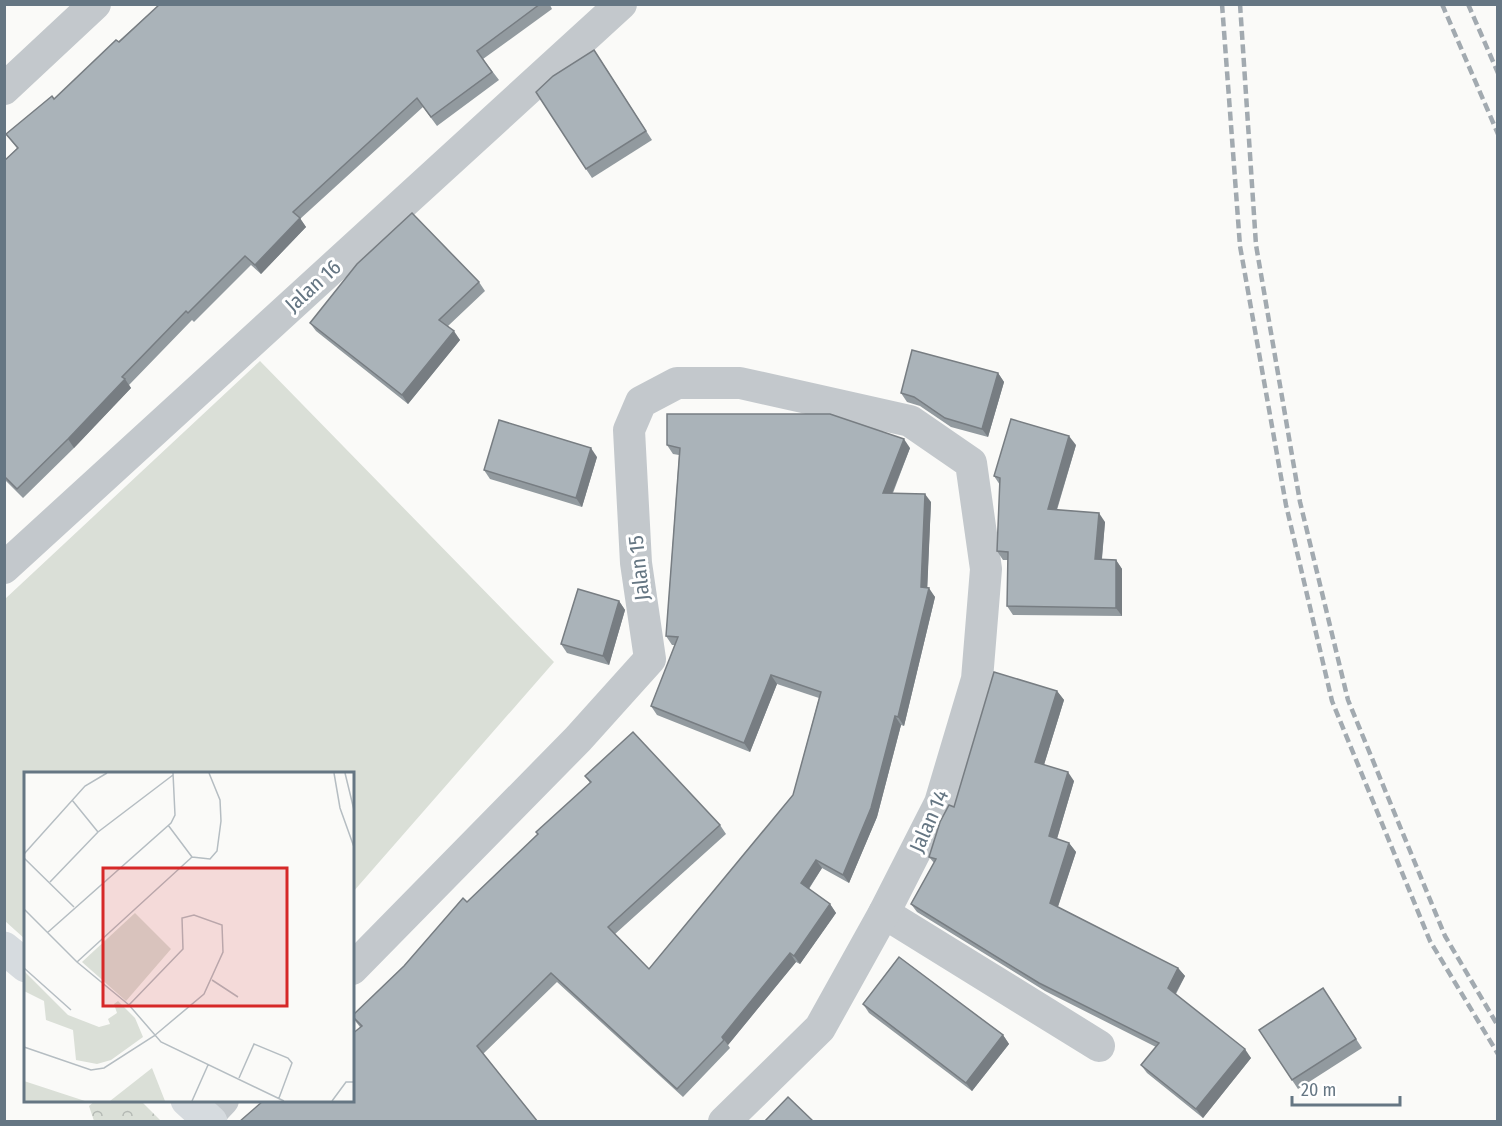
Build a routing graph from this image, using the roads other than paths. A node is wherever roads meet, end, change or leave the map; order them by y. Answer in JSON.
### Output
{"nodes":[{"id":1,"x":95,"y":4,"type":"edge"},
{"id":2,"x":621,"y":4,"type":"edge"},
{"id":3,"x":4,"y":89,"type":"edge"},
{"id":4,"x":971,"y":462,"type":"joint"},
{"id":5,"x":4,"y":568,"type":"edge"},
{"id":6,"x":884,"y":913,"type":"junction"},
{"id":7,"x":4,"y":948,"type":"edge"},
{"id":8,"x":24,"y":964,"type":"edge"},
{"id":9,"x":354,"y":967,"type":"edge"},
{"id":10,"x":1099,"y":1046,"type":"dead end"},
{"id":11,"x":724,"y":1122,"type":"edge"}],
"edges":[{"from":1,"to":3,"type":"street"},
{"from":2,"to":5,"type":"street","name":"Jalan 16"},
{"from":4,"to":6,"type":"street","name":"Jalan 14"},
{"from":4,"to":9,"type":"street","name":"Jalan 15"},
{"from":6,"to":10,"type":"street"},
{"from":6,"to":11,"type":"street","name":"Jalan 14"},
{"from":7,"to":8,"type":"street"}]}
